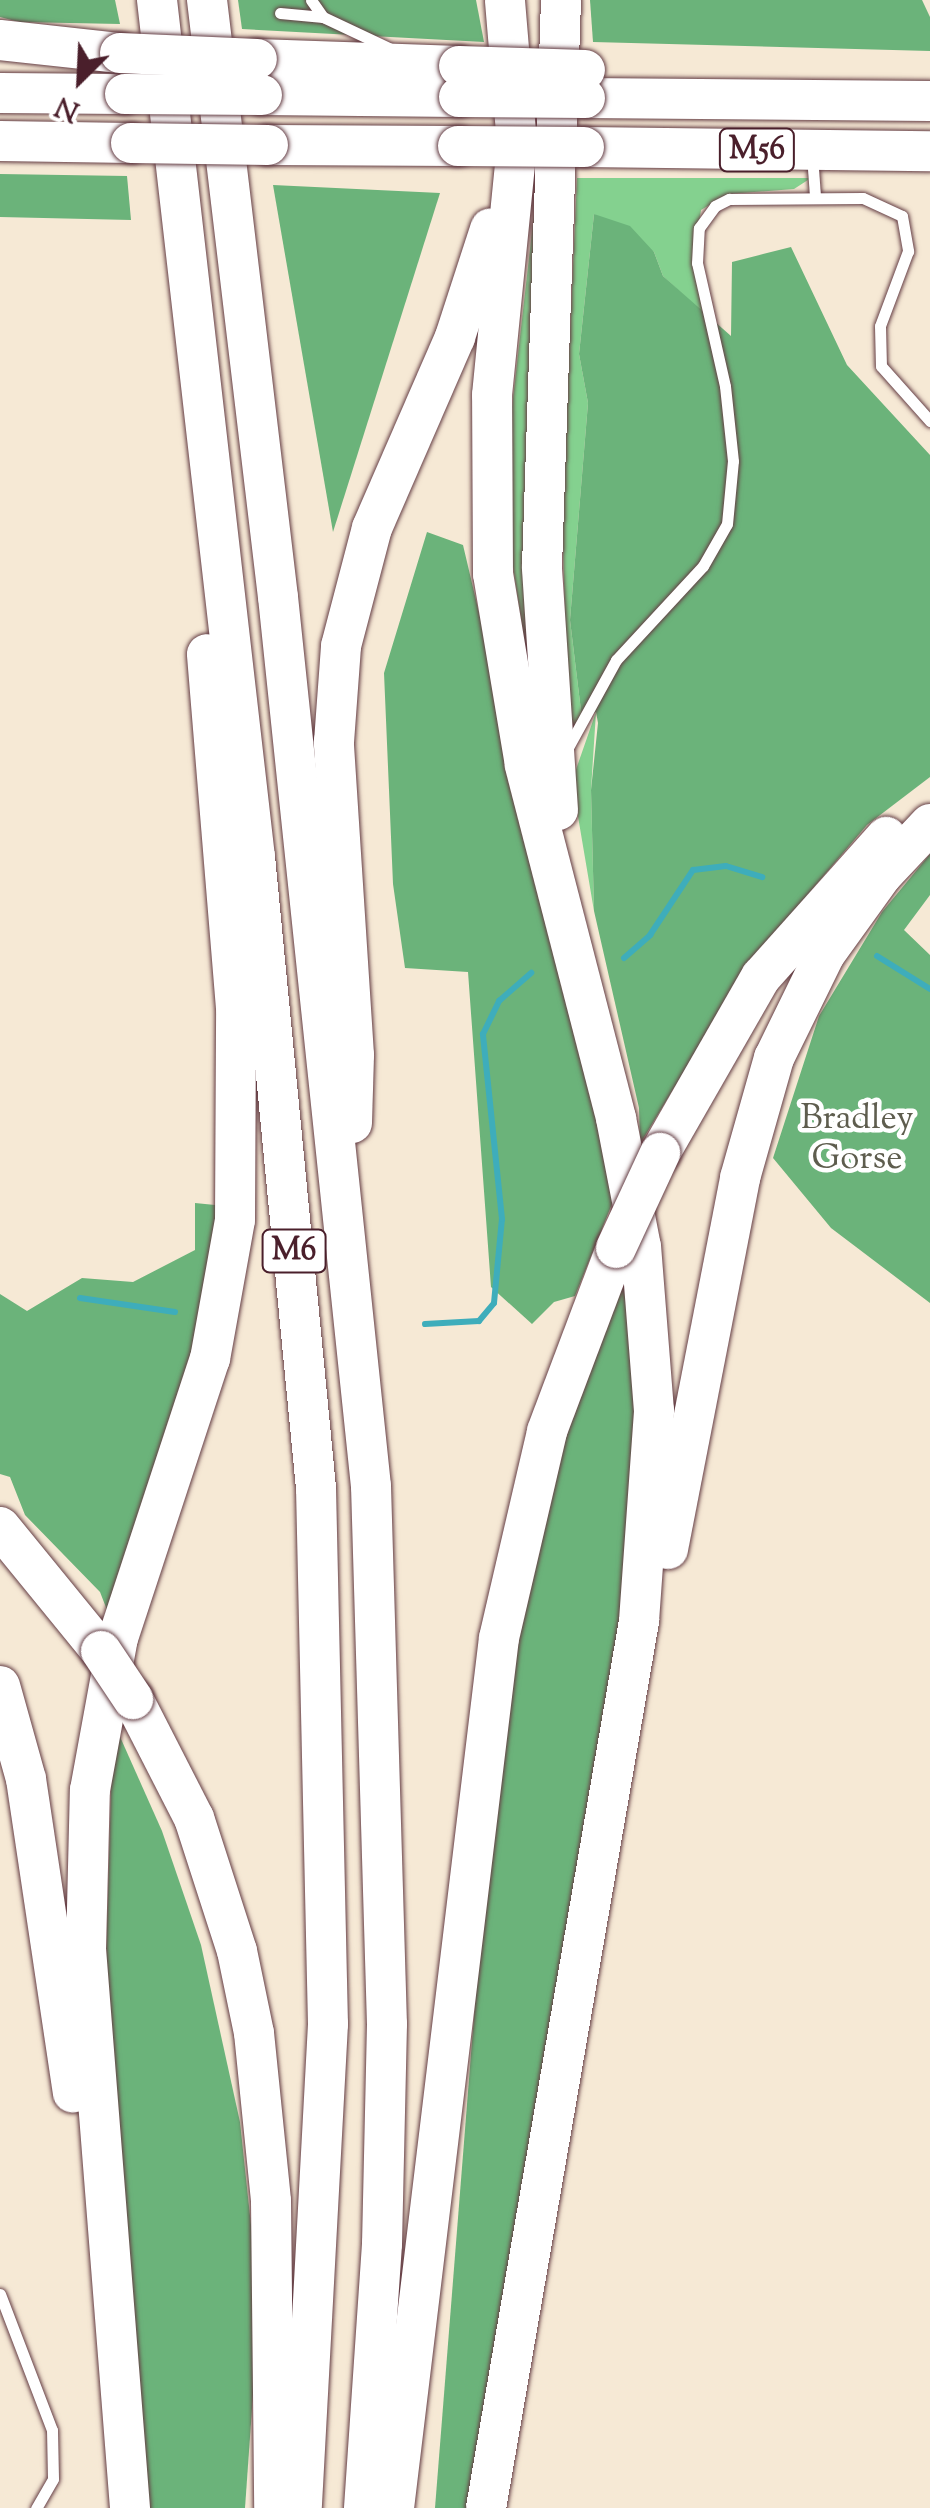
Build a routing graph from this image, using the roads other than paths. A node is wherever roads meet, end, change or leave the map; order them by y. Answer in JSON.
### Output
{"nodes":[{"id":1,"x":157,"y":0,"type":"edge"},
{"id":2,"x":208,"y":0,"type":"edge"},
{"id":3,"x":312,"y":0,"type":"edge"},
{"id":4,"x":561,"y":0,"type":"edge"},
{"id":5,"x":506,"y":11,"type":"edge"},
{"id":6,"x":280,"y":12,"type":"dead end"},
{"id":7,"x":323,"y":16,"type":"junction"},
{"id":8,"x":0,"y":40,"type":"edge"},
{"id":9,"x":450,"y":76,"type":"junction"},
{"id":10,"x":260,"y":77,"type":"junction"},
{"id":11,"x":0,"y":93,"type":"edge"},
{"id":12,"x":930,"y":101,"type":"edge"},
{"id":13,"x":0,"y":142,"type":"edge"},
{"id":14,"x":811,"y":151,"type":"junction"},
{"id":15,"x":930,"y":151,"type":"edge"},
{"id":16,"x":816,"y":196,"type":"junction"},
{"id":17,"x":930,"y":421,"type":"edge"},
{"id":18,"x":212,"y":465,"type":"junction"},
{"id":19,"x":552,"y":764,"type":"junction"},
{"id":20,"x":930,"y":798,"type":"edge"},
{"id":21,"x":930,"y":824,"type":"edge"},
{"id":22,"x":589,"y":1011,"type":"junction"},
{"id":23,"x":343,"y":1194,"type":"junction"},
{"id":24,"x":0,"y":1526,"type":"edge"},
{"id":25,"x":0,"y":1686,"type":"edge"},
{"id":26,"x":614,"y":1772,"type":"junction"},
{"id":27,"x":445,"y":2101,"type":"junction"},
{"id":28,"x":111,"y":2278,"type":"junction"},
{"id":29,"x":0,"y":2294,"type":"edge"},
{"id":30,"x":36,"y":2508,"type":"edge"},
{"id":31,"x":130,"y":2508,"type":"edge"},
{"id":32,"x":274,"y":2508,"type":"edge"},
{"id":33,"x":302,"y":2508,"type":"edge"},
{"id":34,"x":364,"y":2508,"type":"edge"},
{"id":35,"x":394,"y":2508,"type":"edge"},
{"id":36,"x":418,"y":2508,"type":"edge"},
{"id":37,"x":486,"y":2508,"type":"edge"}],
"edges":[{"from":1,"to":18,"type":"highway","number":"M6"},
{"from":2,"to":23,"type":"highway","number":"M6"},
{"from":3,"to":7,"type":"lane"},
{"from":4,"to":19,"type":"highway"},
{"from":5,"to":22,"type":"highway"},
{"from":5,"to":23,"type":"highway"},
{"from":6,"to":7,"type":"lane"},
{"from":7,"to":9,"type":"lane"},
{"from":8,"to":10,"type":"highway","bridge":true},
{"from":9,"to":10,"type":"highway","number":"M56"},
{"from":9,"to":12,"type":"highway","number":"M56","bridge":true},
{"from":10,"to":11,"type":"highway","number":"M56","bridge":true},
{"from":13,"to":14,"type":"highway","number":"M56","bridge":true},
{"from":14,"to":15,"type":"highway","number":"M56"},
{"from":14,"to":16,"type":"lane"},
{"from":16,"to":17,"type":"lane"},
{"from":16,"to":19,"type":"lane"},
{"from":18,"to":28,"type":"highway"},
{"from":18,"to":33,"type":"highway","number":"M6"},
{"from":19,"to":22,"type":"highway"},
{"from":20,"to":27,"type":"highway","bridge":true},
{"from":21,"to":26,"type":"highway"},
{"from":22,"to":26,"type":"highway"},
{"from":23,"to":34,"type":"highway","number":"M6"},
{"from":24,"to":32,"type":"highway","bridge":true},
{"from":25,"to":28,"type":"highway"},
{"from":26,"to":37,"type":"highway"},
{"from":27,"to":35,"type":"highway"},
{"from":27,"to":36,"type":"highway"},
{"from":28,"to":31,"type":"highway"},
{"from":29,"to":30,"type":"lane"}]}
